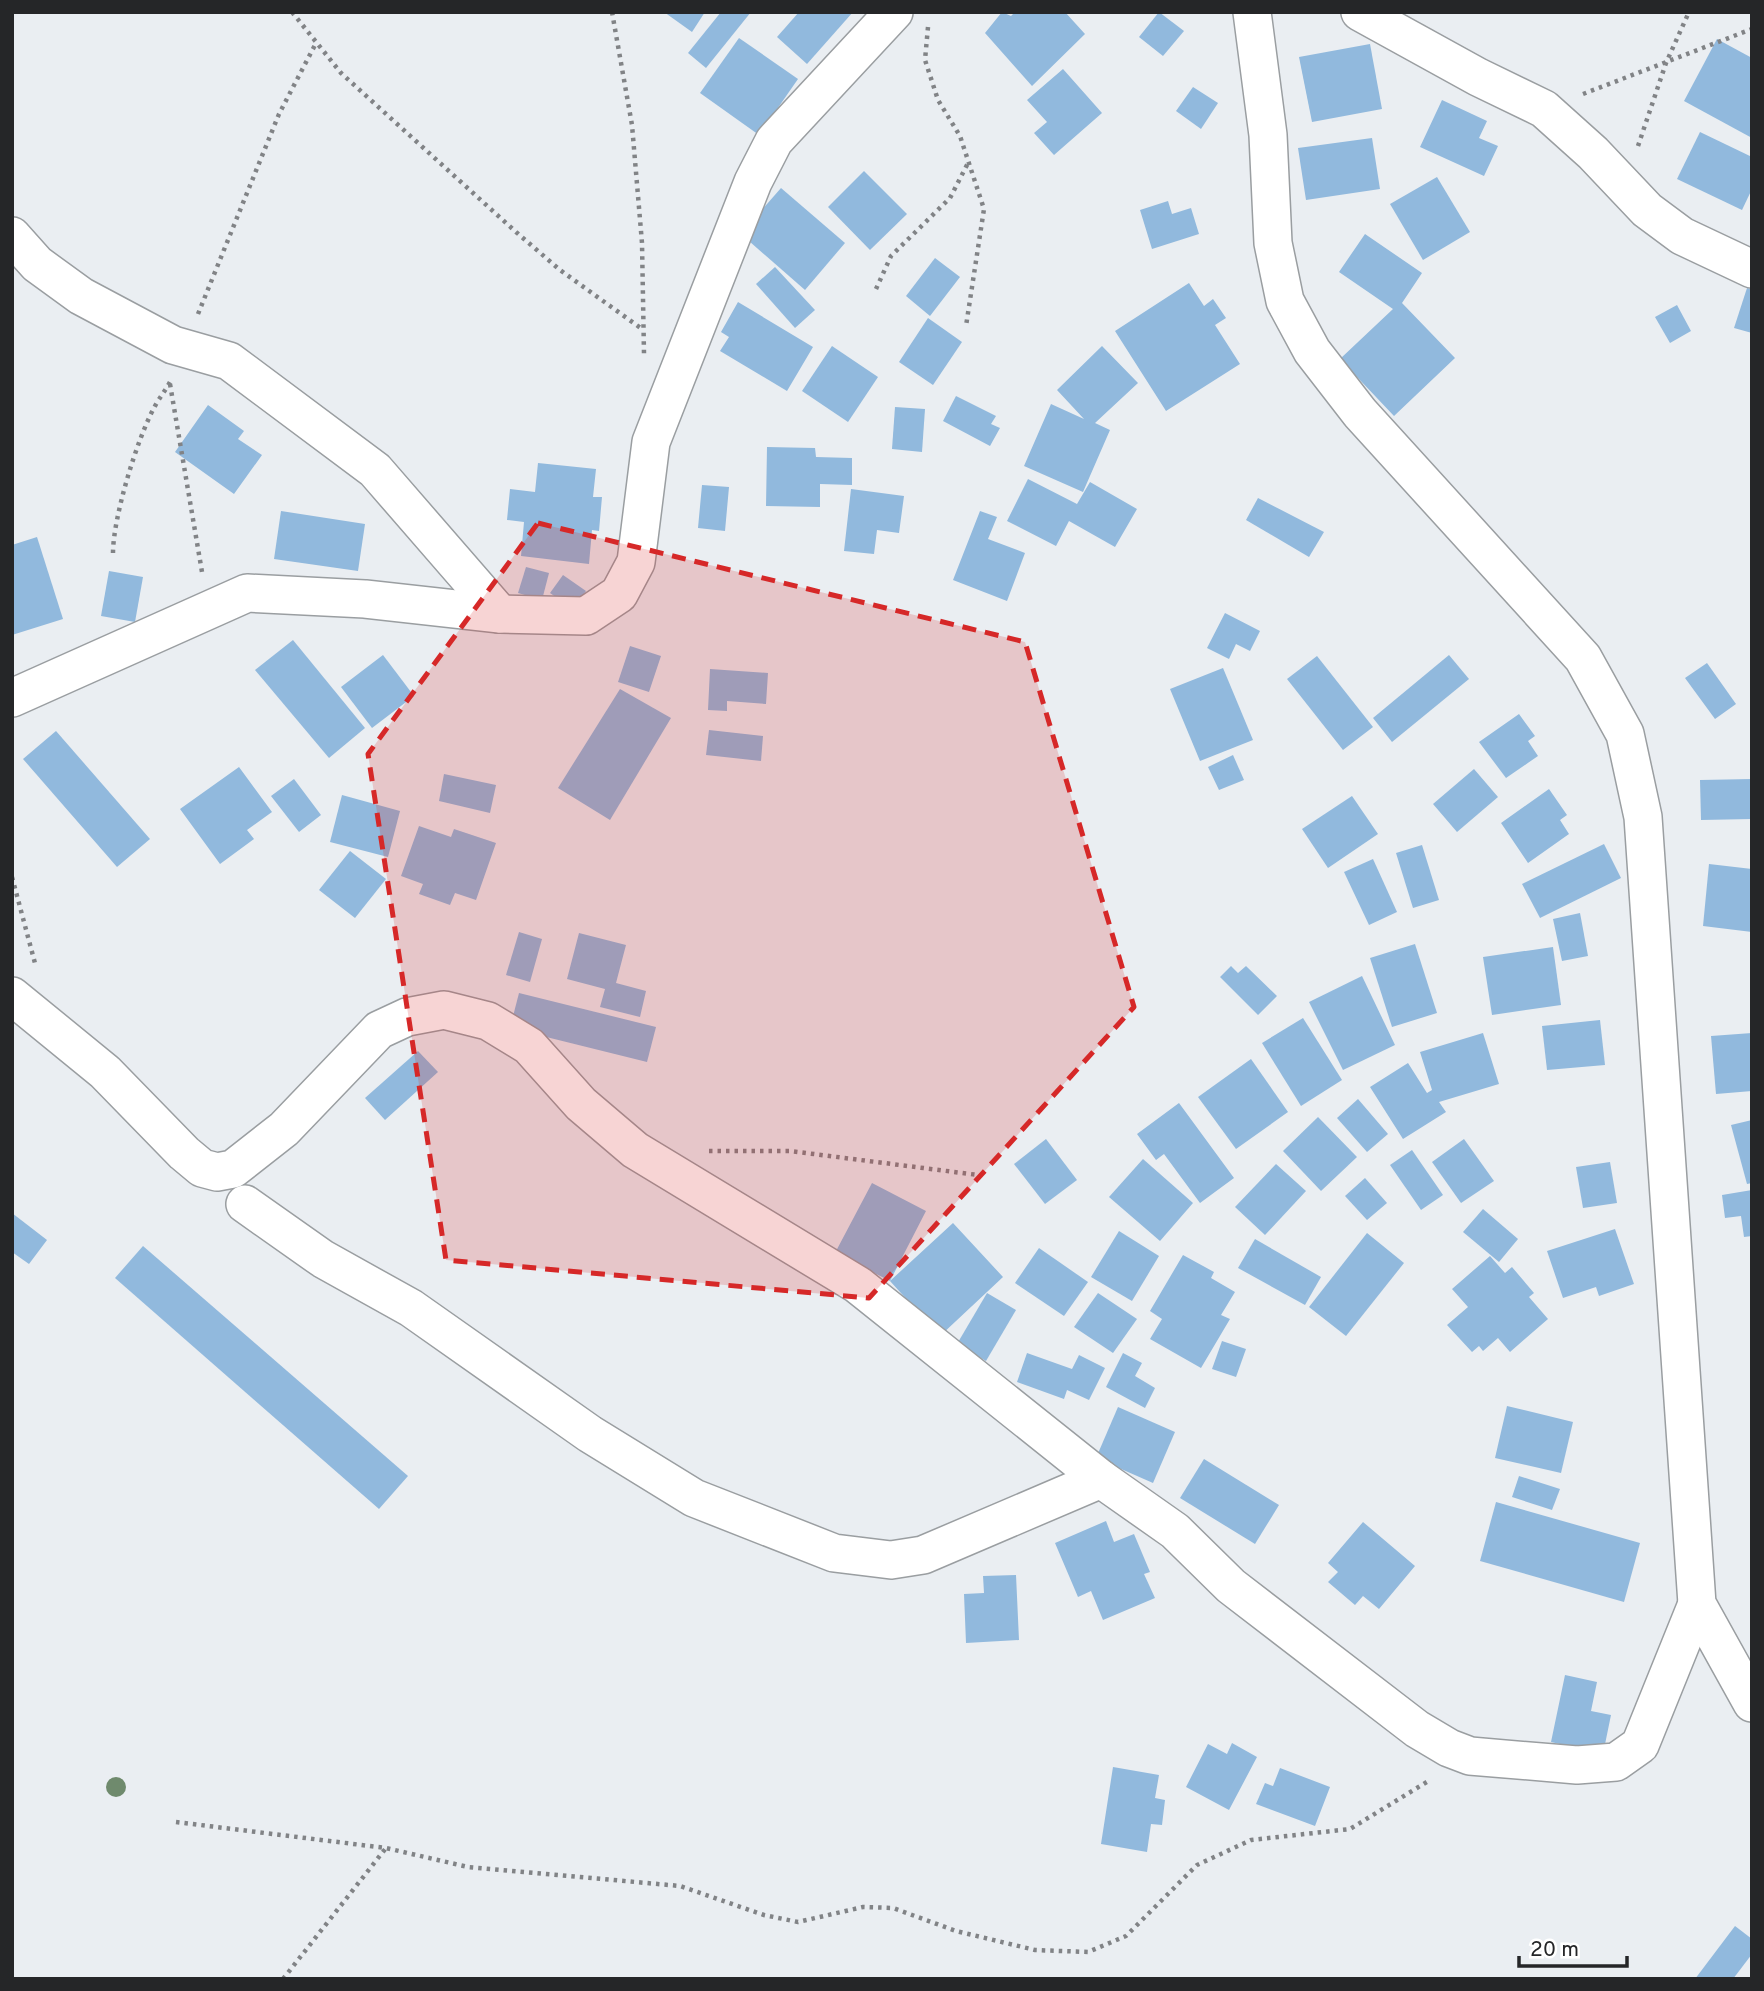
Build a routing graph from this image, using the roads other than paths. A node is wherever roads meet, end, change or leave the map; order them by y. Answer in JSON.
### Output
{"nodes":[{"id":1,"x":894,"y":12,"type":"edge"},
{"id":2,"x":1252,"y":12,"type":"edge"},
{"id":3,"x":1360,"y":12,"type":"edge"},
{"id":4,"x":12,"y":236,"type":"edge"},
{"id":5,"x":1752,"y":269,"type":"edge"},
{"id":6,"x":500,"y":614,"type":"junction"},
{"id":7,"x":12,"y":698,"type":"edge"},
{"id":8,"x":12,"y":996,"type":"edge"},
{"id":9,"x":245,"y":1204,"type":"dead end"},
{"id":10,"x":1101,"y":1479,"type":"junction"},
{"id":11,"x":1697,"y":1604,"type":"junction"},
{"id":12,"x":1752,"y":1703,"type":"edge"}],
"edges":[{"from":1,"to":6,"type":"street"},
{"from":2,"to":11,"type":"street"},
{"from":3,"to":5,"type":"street"},
{"from":4,"to":6,"type":"street"},
{"from":6,"to":7,"type":"street"},
{"from":8,"to":10,"type":"street"},
{"from":9,"to":10,"type":"street"},
{"from":10,"to":11,"type":"street"},
{"from":11,"to":12,"type":"street"}]}
